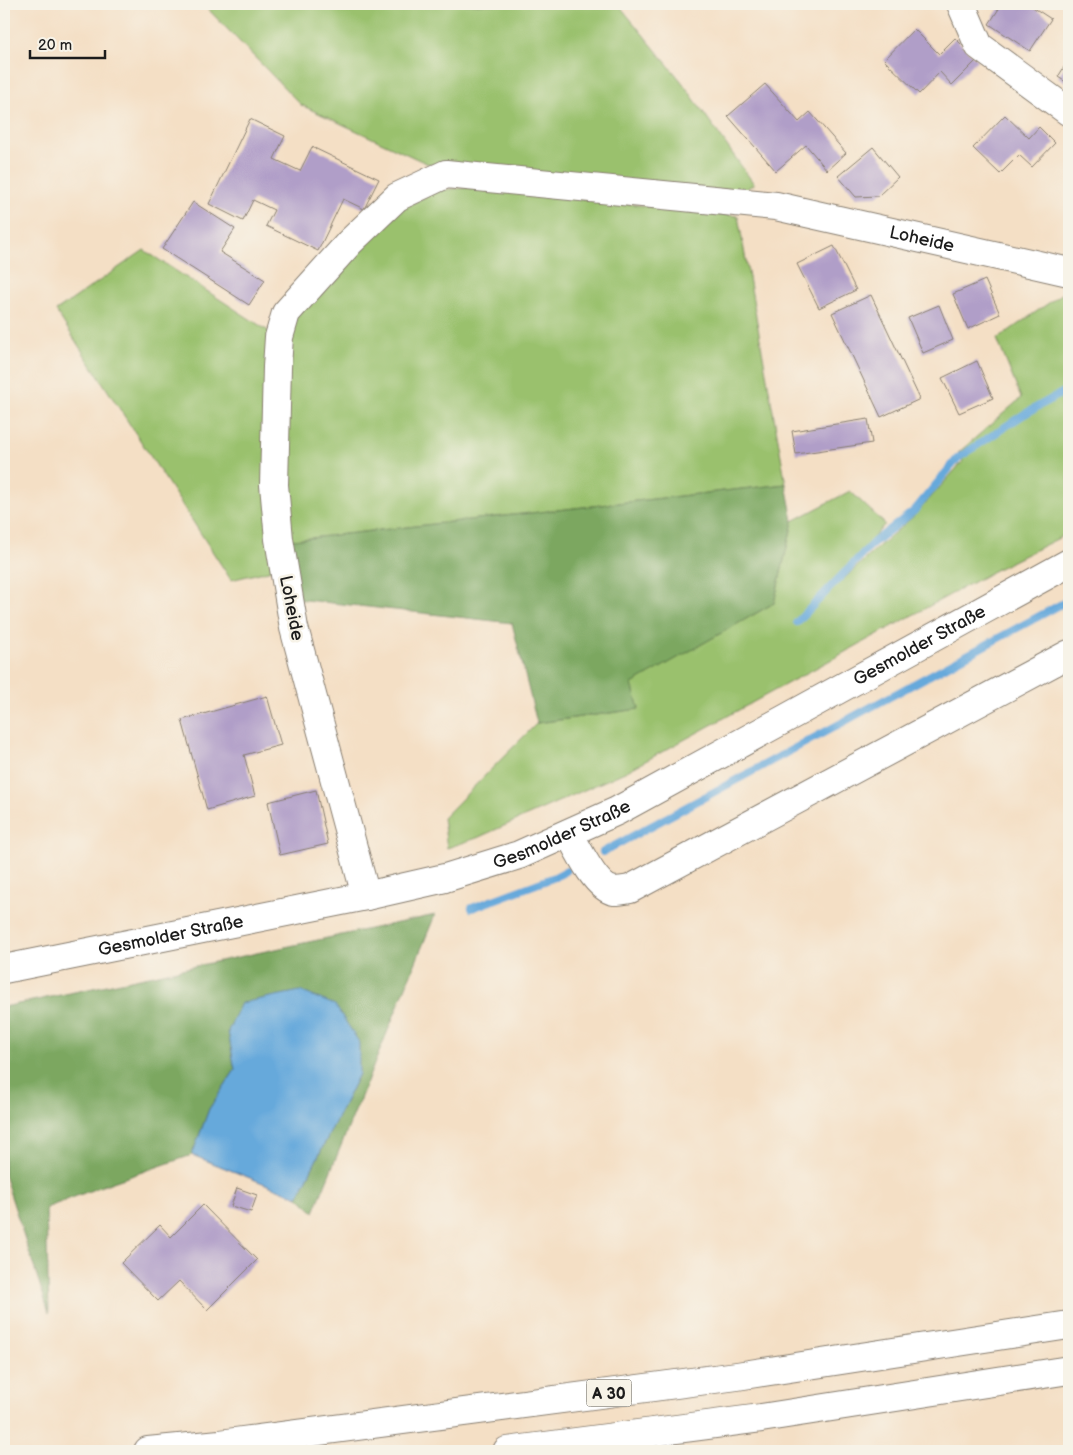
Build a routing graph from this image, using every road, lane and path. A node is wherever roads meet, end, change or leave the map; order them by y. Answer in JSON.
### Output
{"nodes":[{"id":1,"x":961,"y":4,"type":"edge"},
{"id":2,"x":1069,"y":112,"type":"edge"},
{"id":3,"x":1069,"y":272,"type":"edge"},
{"id":4,"x":1069,"y":563,"type":"edge"},
{"id":5,"x":1069,"y":654,"type":"edge"},
{"id":6,"x":569,"y":833,"type":"junction"},
{"id":7,"x":366,"y":896,"type":"junction"},
{"id":8,"x":4,"y":969,"type":"edge"},
{"id":9,"x":1069,"y":1325,"type":"edge"},
{"id":10,"x":1069,"y":1370,"type":"edge"},
{"id":11,"x":148,"y":1451,"type":"edge"},
{"id":12,"x":507,"y":1451,"type":"edge"}],
"edges":[{"from":1,"to":2,"type":"main road"},
{"from":3,"to":7,"type":"main road","name":"Loheide"},
{"from":4,"to":6,"type":"main road","name":"Gesmolder Straße"},
{"from":5,"to":6,"type":"main road"},
{"from":6,"to":7,"type":"main road","name":"Gesmolder Straße"},
{"from":7,"to":8,"type":"main road","name":"Gesmolder Straße"},
{"from":9,"to":11,"type":"main road","number":"A 30"},
{"from":10,"to":12,"type":"main road"}]}
